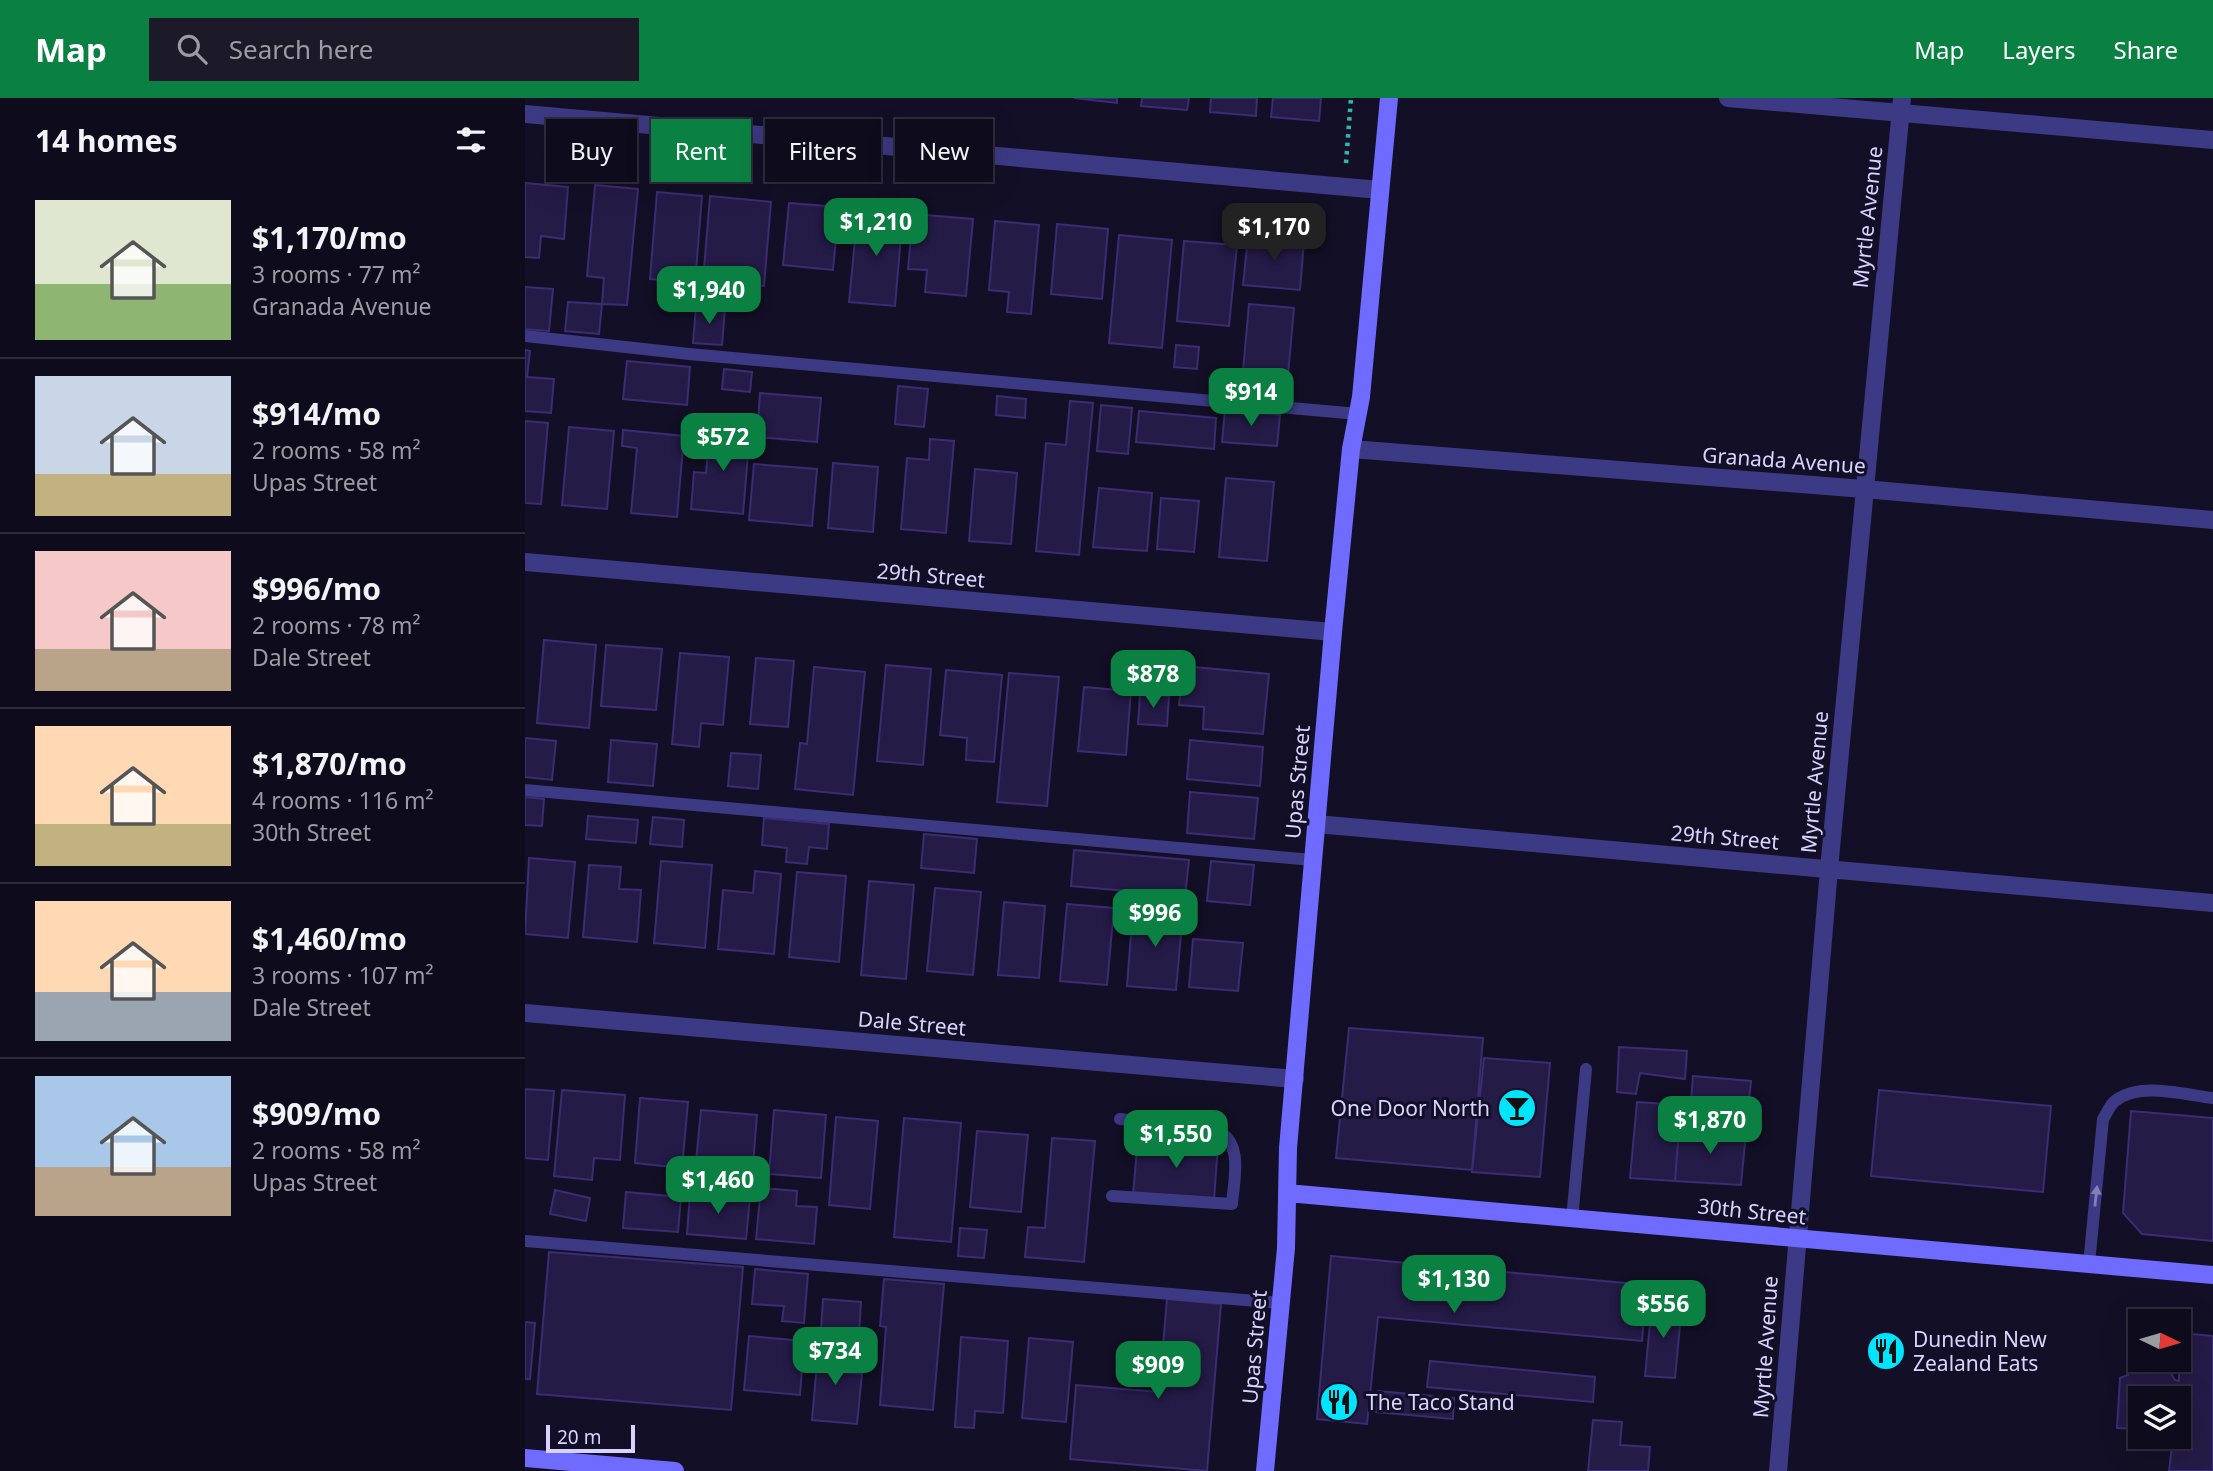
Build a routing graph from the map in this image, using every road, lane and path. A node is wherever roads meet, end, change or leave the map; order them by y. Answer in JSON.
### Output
{"nodes":[{"id":1,"x":1351,"y":98,"type":"edge"},
{"id":2,"x":1389,"y":98,"type":"edge"},
{"id":3,"x":1728,"y":98,"type":"edge"},
{"id":4,"x":1901,"y":106,"type":"edge"},
{"id":5,"x":525,"y":114,"type":"edge"},
{"id":6,"x":2213,"y":140,"type":"edge"},
{"id":7,"x":1344,"y":187,"type":"junction"},
{"id":8,"x":1380,"y":190,"type":"junction"},
{"id":9,"x":525,"y":336,"type":"edge"},
{"id":10,"x":1358,"y":414,"type":"junction"},
{"id":11,"x":1351,"y":449,"type":"junction"},
{"id":12,"x":1864,"y":489,"type":"junction"},
{"id":13,"x":2213,"y":520,"type":"edge"},
{"id":14,"x":525,"y":562,"type":"edge"},
{"id":15,"x":1333,"y":632,"type":"junction"},
{"id":16,"x":525,"y":790,"type":"edge"},
{"id":17,"x":1316,"y":824,"type":"junction"},
{"id":18,"x":1313,"y":860,"type":"junction"},
{"id":19,"x":1829,"y":869,"type":"junction"},
{"id":20,"x":2213,"y":903,"type":"edge"},
{"id":21,"x":525,"y":1013,"type":"edge"},
{"id":22,"x":1586,"y":1069,"type":"dead end"},
{"id":23,"x":1294,"y":1079,"type":"junction"},
{"id":24,"x":2213,"y":1098,"type":"edge"},
{"id":25,"x":1120,"y":1119,"type":"dead end"},
{"id":26,"x":1287,"y":1193,"type":"junction"},
{"id":27,"x":1112,"y":1196,"type":"dead end"},
{"id":28,"x":1572,"y":1219,"type":"junction"},
{"id":29,"x":1797,"y":1238,"type":"junction"},
{"id":30,"x":525,"y":1241,"type":"edge"},
{"id":31,"x":2089,"y":1264,"type":"junction"},
{"id":32,"x":2213,"y":1275,"type":"edge"},
{"id":33,"x":1281,"y":1303,"type":"junction"},
{"id":34,"x":525,"y":1458,"type":"edge"},
{"id":35,"x":675,"y":1471,"type":"edge"},
{"id":36,"x":1265,"y":1471,"type":"edge"},
{"id":37,"x":1778,"y":1471,"type":"edge"}],
"edges":[{"from":1,"to":7,"type":"path"},
{"from":2,"to":8,"type":"main road","name":"Upas Street"},
{"from":3,"to":4,"type":"street"},
{"from":4,"to":6,"type":"street"},
{"from":4,"to":12,"type":"street","name":"Myrtle Avenue"},
{"from":5,"to":7,"type":"street"},
{"from":7,"to":8,"type":"street"},
{"from":8,"to":10,"type":"main road","name":"Upas Street"},
{"from":9,"to":10,"type":"lane"},
{"from":10,"to":11,"type":"main road","name":"Upas Street"},
{"from":11,"to":12,"type":"street","name":"Granada Avenue"},
{"from":11,"to":15,"type":"main road","name":"Upas Street"},
{"from":12,"to":13,"type":"street","name":"Granada Avenue"},
{"from":12,"to":19,"type":"street","name":"Myrtle Avenue"},
{"from":14,"to":15,"type":"street","name":"29th Street"},
{"from":15,"to":17,"type":"main road","name":"Upas Street"},
{"from":16,"to":18,"type":"lane"},
{"from":17,"to":18,"type":"main road","name":"Upas Street"},
{"from":17,"to":19,"type":"street","name":"29th Street"},
{"from":18,"to":23,"type":"main road","name":"Upas Street"},
{"from":19,"to":20,"type":"street","name":"29th Street"},
{"from":19,"to":29,"type":"street","name":"Myrtle Avenue"},
{"from":21,"to":23,"type":"street","name":"Dale Street"},
{"from":22,"to":28,"type":"lane"},
{"from":23,"to":26,"type":"main road","name":"Upas Street"},
{"from":31,"to":24,"type":"lane","one_way":true},
{"from":25,"to":27,"type":"lane"},
{"from":26,"to":28,"type":"main road","name":"30th Street"},
{"from":26,"to":33,"type":"main road","name":"Upas Street"},
{"from":28,"to":29,"type":"main road","name":"30th Street"},
{"from":29,"to":31,"type":"main road","name":"30th Street"},
{"from":29,"to":37,"type":"street","name":"Myrtle Avenue"},
{"from":30,"to":33,"type":"lane"},
{"from":31,"to":32,"type":"main road","name":"30th Street"},
{"from":33,"to":36,"type":"main road","name":"Upas Street"},
{"from":34,"to":35,"type":"main road"}]}
